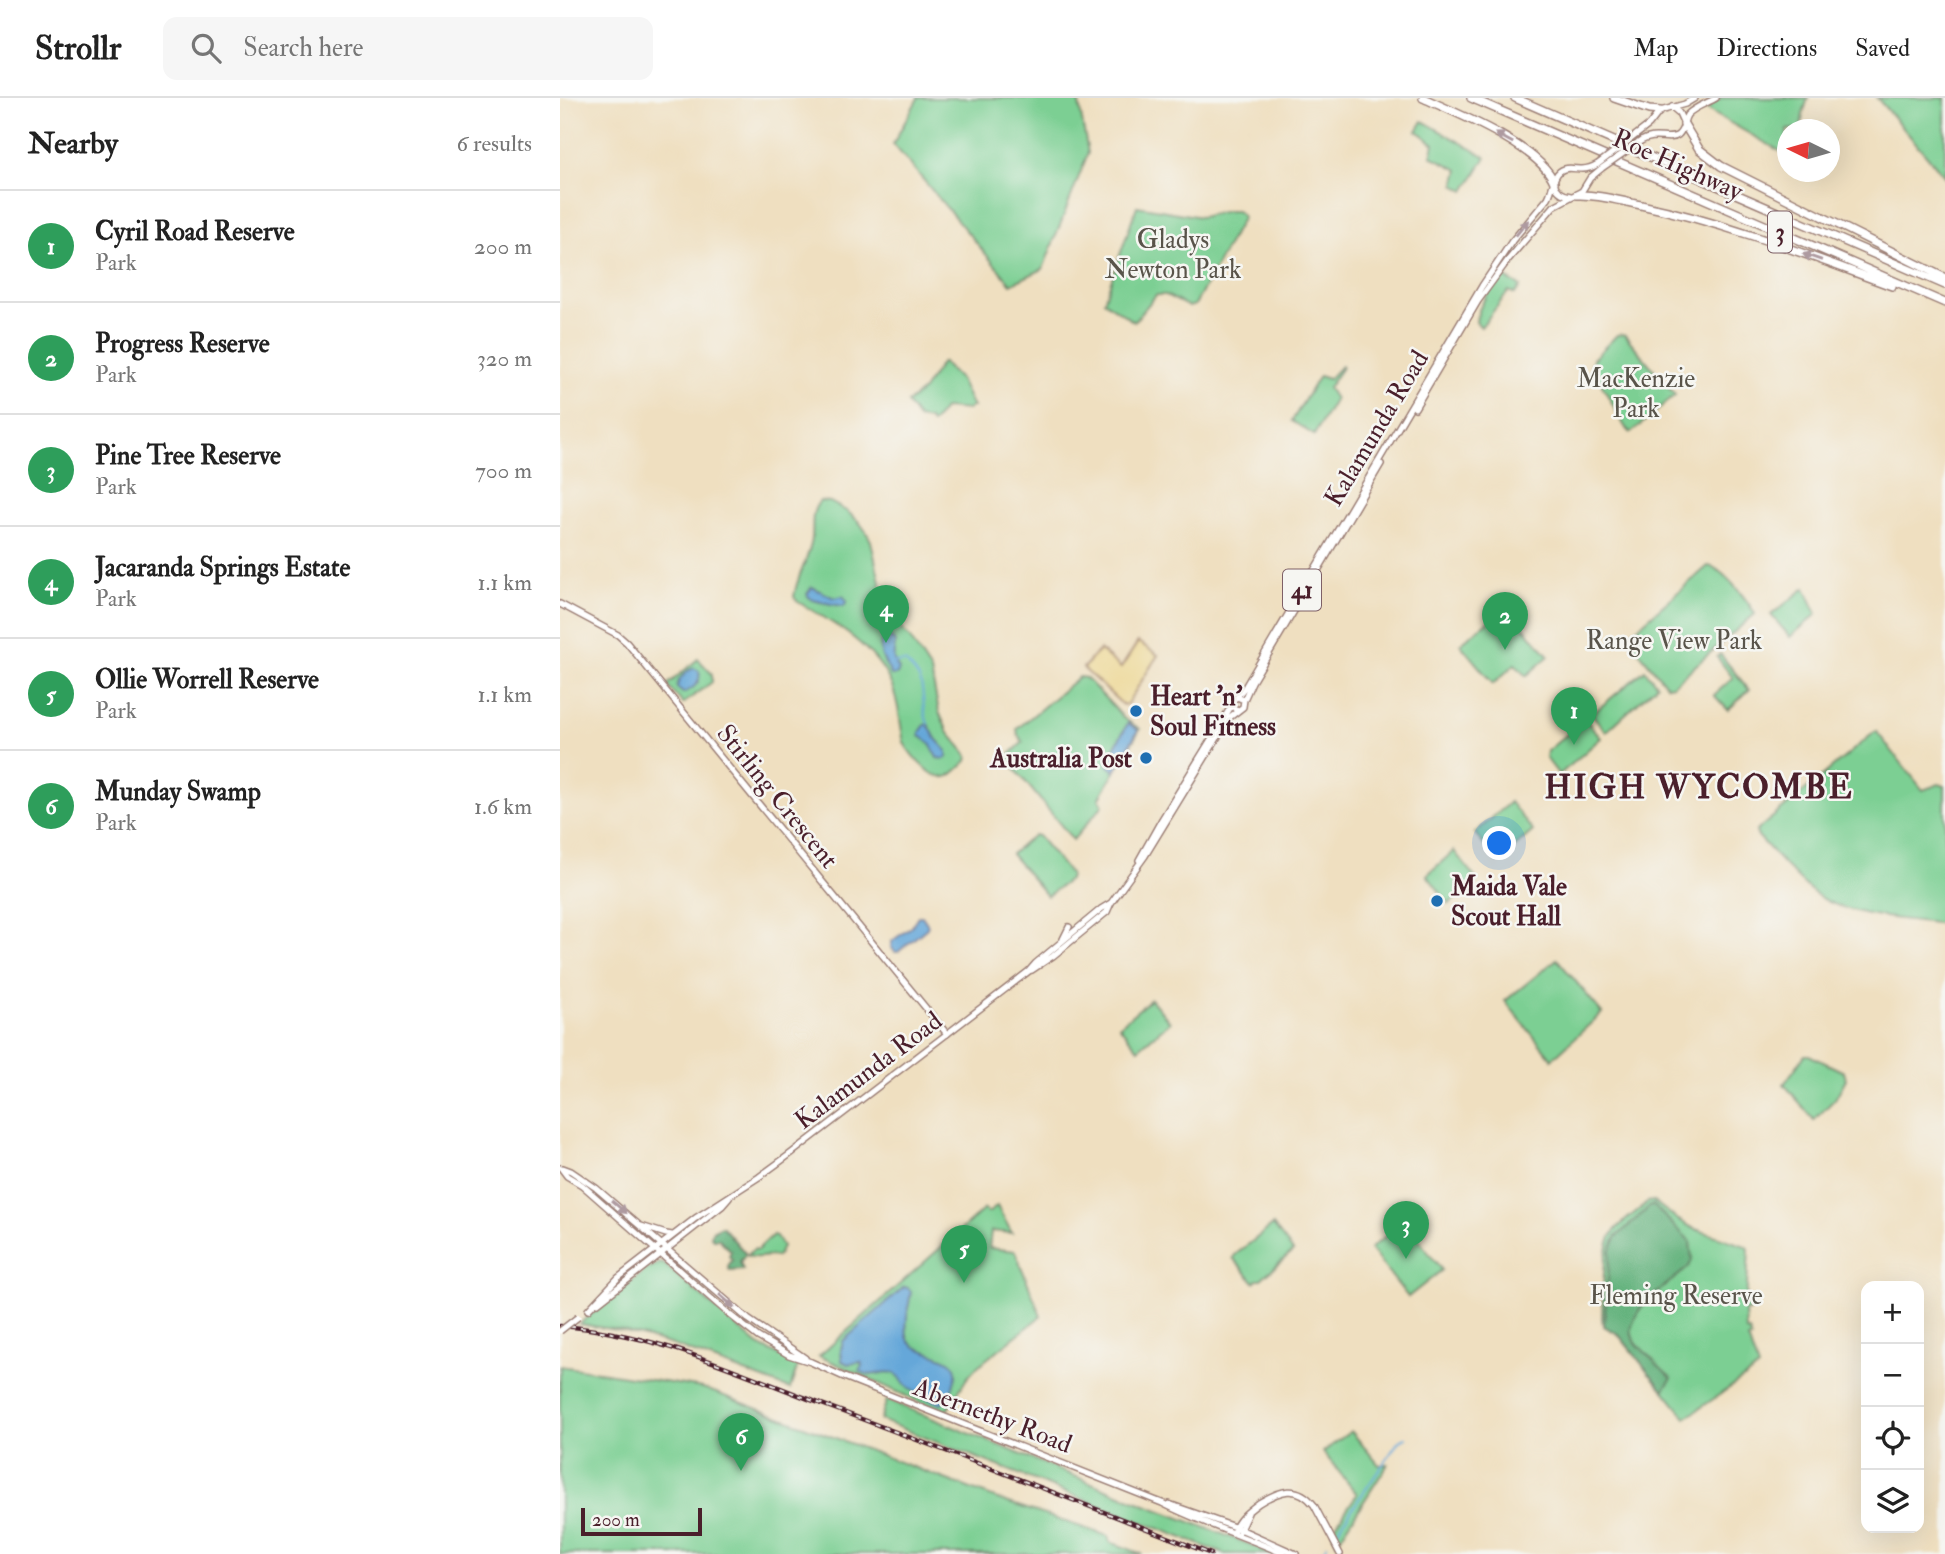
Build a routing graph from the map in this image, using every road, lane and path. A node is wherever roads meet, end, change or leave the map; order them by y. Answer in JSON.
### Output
{"nodes":[{"id":1,"x":1423,"y":98,"type":"edge"},
{"id":2,"x":1471,"y":98,"type":"edge"},
{"id":3,"x":1515,"y":98,"type":"edge"},
{"id":4,"x":1614,"y":98,"type":"edge"},
{"id":5,"x":1695,"y":98,"type":"edge"},
{"id":6,"x":1717,"y":98,"type":"edge"},
{"id":7,"x":1672,"y":107,"type":"junction"},
{"id":8,"x":1660,"y":111,"type":"junction"},
{"id":9,"x":1684,"y":124,"type":"junction"},
{"id":10,"x":1600,"y":166,"type":"junction"},
{"id":11,"x":1554,"y":182,"type":"junction"},
{"id":12,"x":1574,"y":195,"type":"junction"},
{"id":13,"x":1945,"y":278,"type":"edge"},
{"id":14,"x":1945,"y":285,"type":"edge"},
{"id":15,"x":1945,"y":305,"type":"edge"},
{"id":16,"x":560,"y":604,"type":"edge"},
{"id":17,"x":1239,"y":698,"type":"junction"},
{"id":18,"x":1232,"y":705,"type":"junction"},
{"id":19,"x":1239,"y":710,"type":"junction"},
{"id":20,"x":1219,"y":738,"type":"junction"},
{"id":21,"x":1196,"y":762,"type":"junction"},
{"id":22,"x":1184,"y":793,"type":"junction"},
{"id":23,"x":1162,"y":819,"type":"junction"},
{"id":24,"x":1133,"y":872,"type":"junction"},
{"id":25,"x":1111,"y":903,"type":"junction"},
{"id":26,"x":1069,"y":927,"type":"dead end"},
{"id":27,"x":1059,"y":944,"type":"junction"},
{"id":28,"x":1029,"y":971,"type":"junction"},
{"id":29,"x":947,"y":1034,"type":"junction"},
{"id":30,"x":561,"y":1167,"type":"edge"},
{"id":31,"x":729,"y":1198,"type":"junction"},
{"id":32,"x":641,"y":1226,"type":"junction"},
{"id":33,"x":678,"y":1232,"type":"junction"},
{"id":34,"x":665,"y":1246,"type":"junction"},
{"id":35,"x":652,"y":1252,"type":"junction"},
{"id":36,"x":661,"y":1254,"type":"junction"},
{"id":37,"x":587,"y":1310,"type":"junction"},
{"id":38,"x":560,"y":1331,"type":"edge"},
{"id":39,"x":811,"y":1362,"type":"junction"},
{"id":40,"x":1162,"y":1503,"type":"junction"},
{"id":41,"x":1250,"y":1510,"type":"junction"},
{"id":42,"x":1240,"y":1518,"type":"junction"},
{"id":43,"x":1211,"y":1519,"type":"junction"},
{"id":44,"x":1236,"y":1531,"type":"junction"},
{"id":45,"x":1284,"y":1554,"type":"edge"},
{"id":46,"x":1296,"y":1554,"type":"edge"},
{"id":47,"x":1340,"y":1554,"type":"edge"}],
"edges":[{"from":11,"to":1,"type":"highway","one_way":true},
{"from":2,"to":15,"type":"highway","name":"Roe Highway","number":"3"},
{"from":3,"to":14,"type":"highway","name":"Roe Highway","number":"3"},
{"from":4,"to":8,"type":"highway"},
{"from":5,"to":7,"type":"main road","name":"Kalamunda Road","number":"41"},
{"from":6,"to":9,"type":"main road","name":"Kalamunda Road","number":"41"},
{"from":7,"to":8,"type":"main road","name":"Kalamunda Road","number":"41"},
{"from":7,"to":9,"type":"main road"},
{"from":8,"to":10,"type":"main road","name":"Kalamunda Road","number":"41","bridge":true},
{"from":9,"to":10,"type":"main road","name":"Kalamunda Road","number":"41","bridge":true},
{"from":9,"to":13,"type":"highway"},
{"from":10,"to":11,"type":"main road","name":"Kalamunda Road","number":"41"},
{"from":10,"to":12,"type":"main road","name":"Kalamunda Road","number":"41"},
{"from":11,"to":12,"type":"main road"},
{"from":17,"to":11,"type":"main road","name":"Kalamunda Road","number":"41","one_way":true},
{"from":15,"to":12,"type":"highway","one_way":true},
{"from":12,"to":17,"type":"main road","name":"Kalamunda Road","number":"41"},
{"from":16,"to":29,"type":"main road","name":"Stirling Crescent"},
{"from":17,"to":18,"type":"main road","name":"Kalamunda Road","number":"41"},
{"from":17,"to":19,"type":"main road","name":"Kalamunda Road","number":"41"},
{"from":18,"to":19,"type":"main road"},
{"from":18,"to":21,"type":"main road","name":"Kalamunda Road","number":"41"},
{"from":19,"to":20,"type":"main road","name":"Kalamunda Road","number":"41"},
{"from":20,"to":21,"type":"main road"},
{"from":20,"to":22,"type":"main road","name":"Kalamunda Road","number":"41"},
{"from":21,"to":23,"type":"main road","name":"Kalamunda Road","number":"41"},
{"from":22,"to":23,"type":"main road"},
{"from":22,"to":24,"type":"main road","name":"Kalamunda Road","number":"41"},
{"from":23,"to":24,"type":"main road","name":"Kalamunda Road","number":"41"},
{"from":24,"to":25,"type":"main road","name":"Kalamunda Road","number":"41"},
{"from":25,"to":27,"type":"main road","name":"Kalamunda Road","number":"41"},
{"from":25,"to":28,"type":"main road","name":"Kalamunda Road","number":"41"},
{"from":26,"to":27,"type":"main road"},
{"from":27,"to":28,"type":"main road","name":"Kalamunda Road","number":"41"},
{"from":28,"to":29,"type":"main road","name":"Kalamunda Road"},
{"from":29,"to":31,"type":"main road","name":"Kalamunda Road"},
{"from":30,"to":32,"type":"main road","name":"Abernethy Road","one_way":true},
{"from":30,"to":35,"type":"main road","name":"Abernethy Road"},
{"from":31,"to":33,"type":"main road","name":"Kalamunda Road"},
{"from":31,"to":34,"type":"main road","name":"Kalamunda Road"},
{"from":32,"to":33,"type":"main road"},
{"from":32,"to":34,"type":"main road","name":"Abernethy Road"},
{"from":33,"to":34,"type":"main road","name":"Kalamunda Road"},
{"from":34,"to":35,"type":"main road","name":"Kalamunda Road"},
{"from":34,"to":36,"type":"main road","name":"Kalamunda Road"},
{"from":34,"to":39,"type":"main road","name":"Abernethy Road","one_way":true},
{"from":35,"to":36,"type":"main road","name":"Abernethy Road"},
{"from":35,"to":37,"type":"main road","name":"Kalamunda Road"},
{"from":36,"to":37,"type":"main road","name":"Kalamunda Road"},
{"from":36,"to":39,"type":"main road","name":"Abernethy Road"},
{"from":37,"to":38,"type":"main road","name":"Kalamunda Road","bridge":true},
{"from":39,"to":40,"type":"main road","name":"Abernethy Road"},
{"from":40,"to":43,"type":"main road","name":"Abernethy Road"},
{"from":40,"to":44,"type":"main road","name":"Abernethy Road"},
{"from":41,"to":42,"type":"main road"},
{"from":41,"to":44,"type":"main road"},
{"from":41,"to":47,"type":"main road"},
{"from":42,"to":43,"type":"main road"},
{"from":42,"to":44,"type":"main road"},
{"from":43,"to":44,"type":"main road","name":"Abernethy Road"},
{"from":44,"to":45,"type":"main road","name":"Abernethy Road"},
{"from":44,"to":46,"type":"main road","name":"Abernethy Road"}]}
